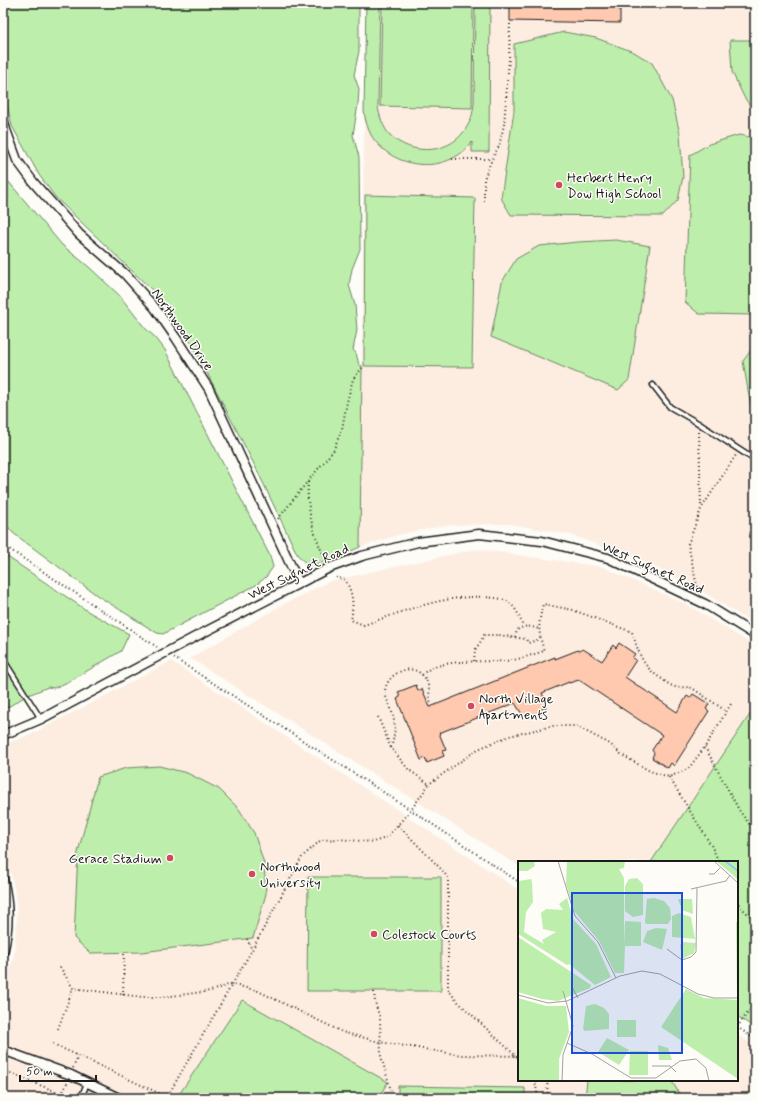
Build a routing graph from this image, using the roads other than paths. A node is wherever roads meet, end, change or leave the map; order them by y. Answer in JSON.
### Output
{"nodes":[{"id":1,"x":3,"y":119,"type":"edge"},
{"id":2,"x":653,"y":385,"type":"dead end"},
{"id":3,"x":755,"y":460,"type":"edge"},
{"id":4,"x":299,"y":583,"type":"junction"},
{"id":5,"x":755,"y":636,"type":"edge"},
{"id":6,"x":3,"y":659,"type":"edge"},
{"id":7,"x":41,"y":719,"type":"junction"},
{"id":8,"x":3,"y":735,"type":"edge"},
{"id":9,"x":3,"y":879,"type":"edge"},
{"id":10,"x":3,"y":953,"type":"edge"},
{"id":11,"x":3,"y":1050,"type":"edge"},
{"id":12,"x":87,"y":1083,"type":"junction"},
{"id":13,"x":81,"y":1098,"type":"edge"},
{"id":14,"x":119,"y":1098,"type":"edge"}],
"edges":[{"from":1,"to":4,"type":"street","name":"Northwood Drive"},
{"from":2,"to":3,"type":"lane"},
{"from":4,"to":5,"type":"street","name":"West Sugnet Road"},
{"from":4,"to":7,"type":"street","name":"West Sugnet Road"},
{"from":6,"to":7,"type":"lane"},
{"from":7,"to":8,"type":"street","name":"West Sugnet Road"},
{"from":9,"to":10,"type":"street"},
{"from":11,"to":12,"type":"street"},
{"from":12,"to":13,"type":"lane"},
{"from":12,"to":14,"type":"street"}]}
